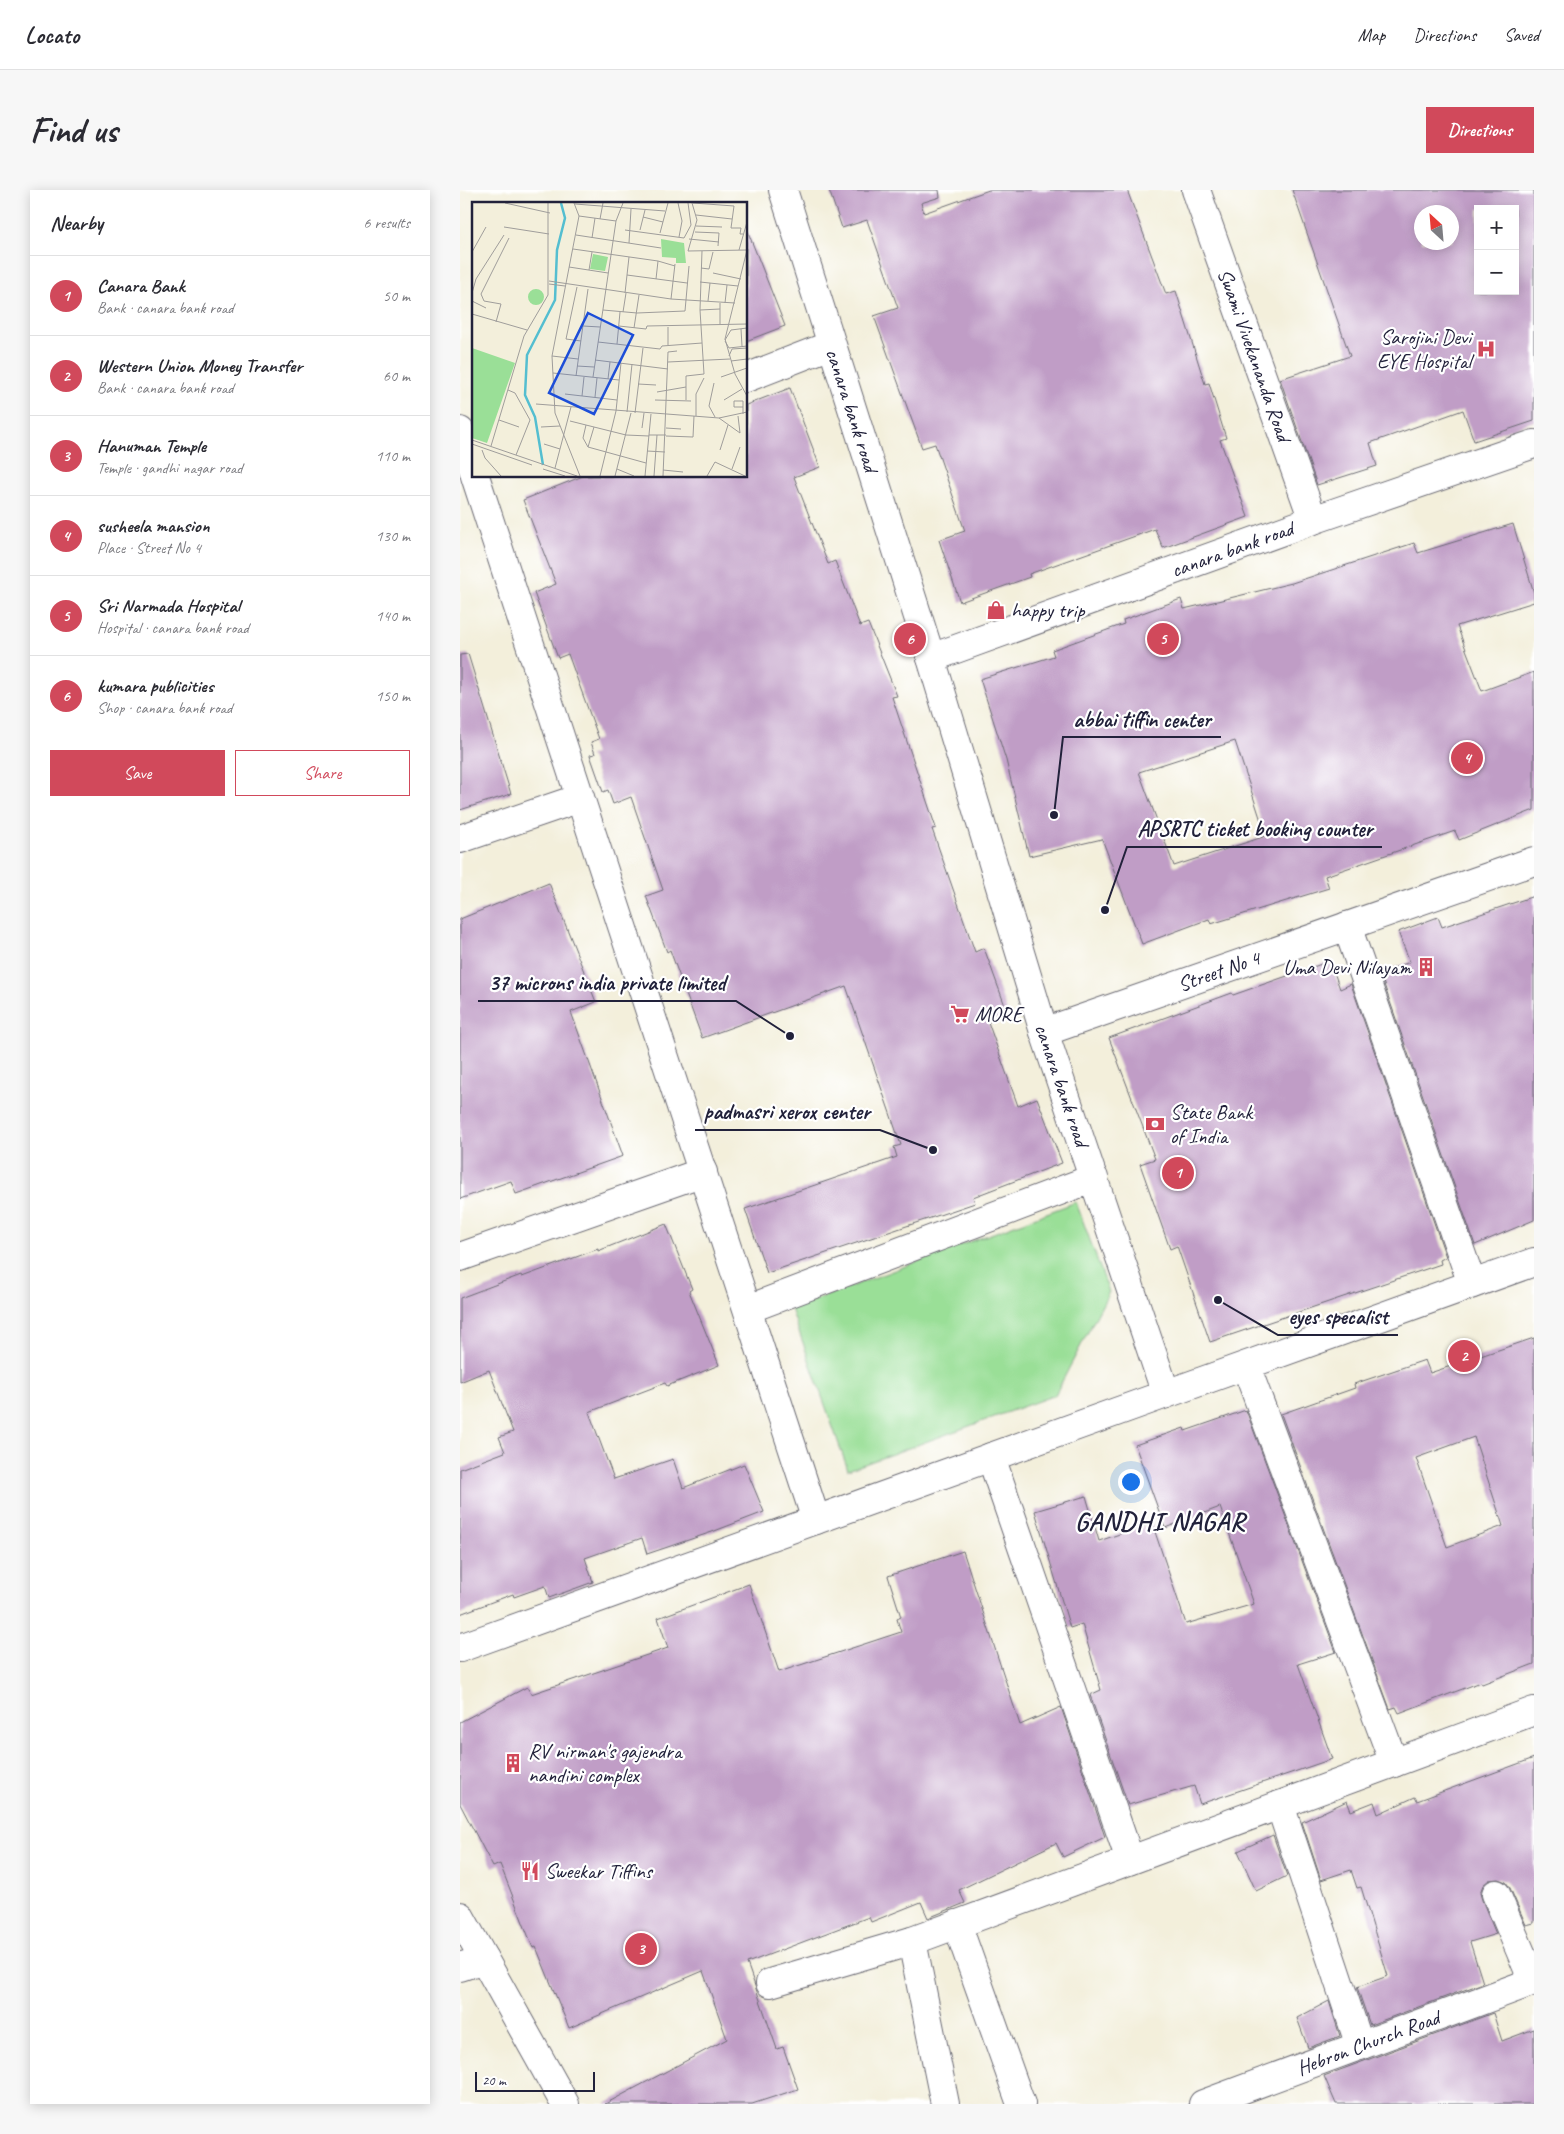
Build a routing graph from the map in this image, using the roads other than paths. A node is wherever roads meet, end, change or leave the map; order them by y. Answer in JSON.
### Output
{"nodes":[{"id":1,"x":782,"y":190,"type":"edge"},
{"id":2,"x":1196,"y":190,"type":"edge"},
{"id":3,"x":831,"y":345,"type":"junction"},
{"id":4,"x":748,"y":377,"type":"edge"},
{"id":5,"x":462,"y":442,"type":"edge"},
{"id":6,"x":1534,"y":444,"type":"edge"},
{"id":7,"x":472,"y":463,"type":"edge"},
{"id":8,"x":479,"y":478,"type":"edge"},
{"id":9,"x":1313,"y":520,"type":"junction"},
{"id":10,"x":931,"y":658,"type":"junction"},
{"id":11,"x":580,"y":798,"type":"junction"},
{"id":12,"x":460,"y":839,"type":"edge"},
{"id":13,"x":1534,"y":861,"type":"edge"},
{"id":14,"x":1348,"y":926,"type":"junction"},
{"id":15,"x":1044,"y":1032,"type":"junction"},
{"id":16,"x":702,"y":1172,"type":"junction"},
{"id":17,"x":1094,"y":1178,"type":"junction"},
{"id":18,"x":460,"y":1257,"type":"edge"},
{"id":19,"x":1534,"y":1262,"type":"edge"},
{"id":20,"x":1472,"y":1284,"type":"junction"},
{"id":21,"x":748,"y":1309,"type":"junction"},
{"id":22,"x":1246,"y":1366,"type":"junction"},
{"id":23,"x":1166,"y":1394,"type":"junction"},
{"id":24,"x":991,"y":1457,"type":"junction"},
{"id":25,"x":816,"y":1520,"type":"junction"},
{"id":26,"x":460,"y":1648,"type":"edge"},
{"id":27,"x":1534,"y":1711,"type":"edge"},
{"id":28,"x":1394,"y":1763,"type":"junction"},
{"id":29,"x":1280,"y":1804,"type":"junction"},
{"id":30,"x":1130,"y":1860,"type":"junction"},
{"id":31,"x":1496,"y":1894,"type":"dead end"},
{"id":32,"x":460,"y":1916,"type":"edge"},
{"id":33,"x":957,"y":1924,"type":"junction"},
{"id":34,"x":912,"y":1941,"type":"junction"},
{"id":35,"x":472,"y":1963,"type":"edge"},
{"id":36,"x":1533,"y":1981,"type":"edge"},
{"id":37,"x":770,"y":1983,"type":"dead end"},
{"id":38,"x":1360,"y":2046,"type":"junction"},
{"id":39,"x":565,"y":2104,"type":"edge"},
{"id":40,"x":945,"y":2104,"type":"edge"},
{"id":41,"x":1021,"y":2104,"type":"edge"},
{"id":42,"x":1202,"y":2104,"type":"edge"}],
"edges":[{"from":1,"to":3,"type":"street","name":"canara bank road"},
{"from":2,"to":9,"type":"street","name":"Swami Vivekananda Road"},
{"from":3,"to":4,"type":"street"},
{"from":3,"to":10,"type":"street","name":"canara bank road"},
{"from":5,"to":7,"type":"street"},
{"from":6,"to":9,"type":"street","name":"canara bank road"},
{"from":8,"to":11,"type":"street"},
{"from":9,"to":10,"type":"street","name":"canara bank road"},
{"from":10,"to":15,"type":"street","name":"canara bank road"},
{"from":11,"to":12,"type":"street"},
{"from":11,"to":16,"type":"street"},
{"from":13,"to":14,"type":"street","name":"Street No 4"},
{"from":14,"to":15,"type":"street","name":"Street No 4"},
{"from":14,"to":20,"type":"street"},
{"from":15,"to":17,"type":"street","name":"canara bank road"},
{"from":16,"to":18,"type":"street"},
{"from":16,"to":21,"type":"street"},
{"from":17,"to":21,"type":"street"},
{"from":17,"to":23,"type":"street","name":"canara bank road"},
{"from":19,"to":20,"type":"street"},
{"from":20,"to":22,"type":"street"},
{"from":21,"to":25,"type":"street"},
{"from":22,"to":23,"type":"street"},
{"from":22,"to":28,"type":"street"},
{"from":23,"to":24,"type":"street"},
{"from":24,"to":25,"type":"street"},
{"from":24,"to":30,"type":"street"},
{"from":25,"to":26,"type":"street"},
{"from":27,"to":28,"type":"street"},
{"from":28,"to":29,"type":"street"},
{"from":29,"to":30,"type":"street"},
{"from":29,"to":38,"type":"street"},
{"from":30,"to":33,"type":"street"},
{"from":31,"to":36,"type":"street"},
{"from":32,"to":35,"type":"street"},
{"from":33,"to":34,"type":"street"},
{"from":33,"to":41,"type":"street"},
{"from":34,"to":37,"type":"street"},
{"from":34,"to":40,"type":"street"},
{"from":35,"to":39,"type":"street"},
{"from":36,"to":38,"type":"street","name":"Hebron Church Road"},
{"from":38,"to":42,"type":"street","name":"Hebron Church Road"}]}
